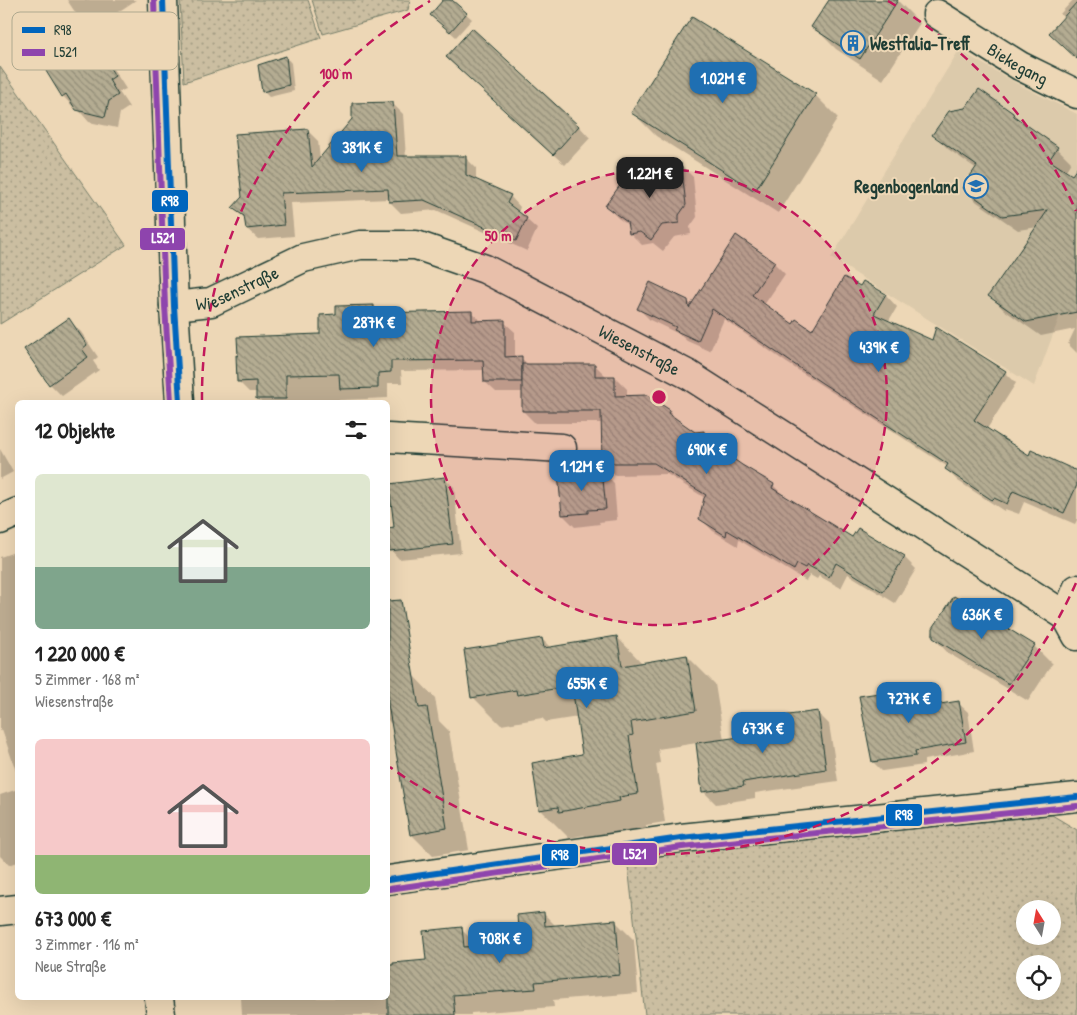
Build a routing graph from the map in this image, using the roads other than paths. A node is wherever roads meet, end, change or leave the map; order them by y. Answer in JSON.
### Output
{"nodes":[{"id":1,"x":937,"y":14,"type":"dead end"},
{"id":2,"x":166,"y":70,"type":"edge"},
{"id":3,"x":1077,"y":94,"type":"edge"},
{"id":4,"x":174,"y":306,"type":"junction"},
{"id":5,"x":180,"y":400,"type":"edge"},
{"id":6,"x":390,"y":438,"type":"edge"},
{"id":7,"x":562,"y":448,"type":"dead end"},
{"id":8,"x":15,"y":513,"type":"edge"},
{"id":9,"x":0,"y":520,"type":"edge"},
{"id":10,"x":1077,"y":589,"type":"edge"},
{"id":11,"x":1071,"y":626,"type":"edge"},
{"id":12,"x":1077,"y":797,"type":"edge"},
{"id":13,"x":390,"y":880,"type":"edge"},
{"id":14,"x":15,"y":909,"type":"edge"},
{"id":15,"x":0,"y":911,"type":"edge"},
{"id":16,"x":159,"y":1000,"type":"edge"},
{"id":17,"x":161,"y":1015,"type":"edge"}],
"edges":[{"from":1,"to":3,"type":"street","name":"Biekegang"},
{"from":2,"to":4,"type":"street"},
{"from":4,"to":5,"type":"street"},
{"from":4,"to":11,"type":"street","name":"Wiesenstraße"},
{"from":6,"to":7,"type":"street"},
{"from":8,"to":9,"type":"street"},
{"from":10,"to":11,"type":"street"},
{"from":12,"to":13,"type":"street"},
{"from":14,"to":15,"type":"street"},
{"from":16,"to":17,"type":"street"}]}
